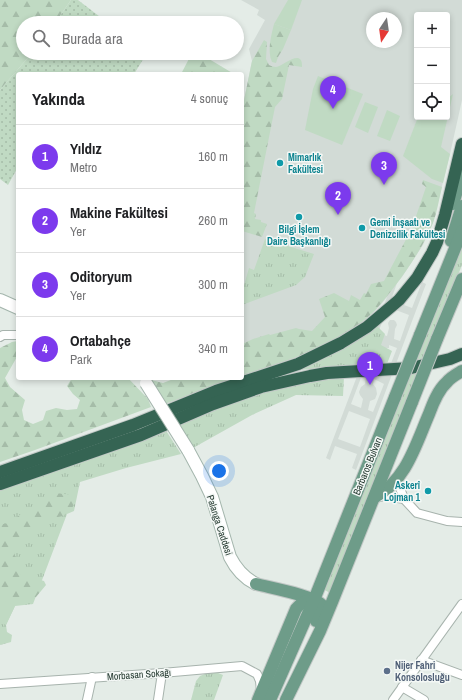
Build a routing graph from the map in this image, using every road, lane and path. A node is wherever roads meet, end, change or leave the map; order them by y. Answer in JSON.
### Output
{"nodes":[{"id":1,"x":462,"y":144,"type":"edge"},
{"id":2,"x":462,"y":174,"type":"edge"},
{"id":3,"x":462,"y":206,"type":"edge"},
{"id":4,"x":462,"y":231,"type":"edge"},
{"id":5,"x":437,"y":242,"type":"junction"},
{"id":6,"x":445,"y":274,"type":"junction"},
{"id":7,"x":462,"y":279,"type":"edge"},
{"id":8,"x":0,"y":300,"type":"edge"},
{"id":9,"x":16,"y":307,"type":"edge"},
{"id":10,"x":16,"y":335,"type":"edge"},
{"id":11,"x":0,"y":336,"type":"edge"},
{"id":12,"x":462,"y":354,"type":"edge"},
{"id":13,"x":462,"y":371,"type":"edge"},
{"id":14,"x":144,"y":380,"type":"edge"},
{"id":15,"x":0,"y":472,"type":"edge"},
{"id":16,"x":397,"y":478,"type":"junction"},
{"id":17,"x":0,"y":484,"type":"edge"},
{"id":18,"x":375,"y":497,"type":"junction"},
{"id":19,"x":404,"y":499,"type":"junction"},
{"id":20,"x":462,"y":522,"type":"edge"},
{"id":21,"x":256,"y":584,"type":"junction"},
{"id":22,"x":314,"y":600,"type":"junction"},
{"id":23,"x":462,"y":604,"type":"edge"},
{"id":24,"x":296,"y":609,"type":"junction"},
{"id":25,"x":421,"y":660,"type":"junction"},
{"id":26,"x":162,"y":673,"type":"junction"},
{"id":27,"x":300,"y":673,"type":"junction"},
{"id":28,"x":462,"y":675,"type":"edge"},
{"id":29,"x":92,"y":677,"type":"junction"},
{"id":30,"x":0,"y":684,"type":"edge"},
{"id":31,"x":402,"y":687,"type":"junction"},
{"id":32,"x":263,"y":697,"type":"edge"},
{"id":33,"x":87,"y":700,"type":"edge"},
{"id":34,"x":158,"y":700,"type":"edge"},
{"id":35,"x":286,"y":700,"type":"edge"},
{"id":36,"x":393,"y":700,"type":"edge"},
{"id":37,"x":424,"y":700,"type":"edge"}],
"edges":[{"from":1,"to":5,"type":"highway"},
{"from":2,"to":5,"type":"main road"},
{"from":3,"to":6,"type":"main road"},
{"from":4,"to":6,"type":"main road","name":"Barbaros Bulvarı"},
{"from":5,"to":15,"type":"highway"},
{"from":6,"to":22,"type":"main road","name":"Barbaros Bulvarı","bridge":true},
{"from":7,"to":18,"type":"main road","name":"Barbaros Bulvarı","bridge":true},
{"from":8,"to":9,"type":"main road"},
{"from":10,"to":11,"type":"street"},
{"from":12,"to":17,"type":"highway"},
{"from":13,"to":16,"type":"main road"},
{"from":14,"to":21,"type":"main road","name":"Palanga Caddesi","bridge":true},
{"from":16,"to":18,"type":"main road"},
{"from":16,"to":19,"type":"street"},
{"from":18,"to":19,"type":"street"},
{"from":18,"to":27,"type":"main road","name":"Barbaros Bulvarı"},
{"from":19,"to":20,"type":"street"},
{"from":21,"to":22,"type":"main road"},
{"from":21,"to":24,"type":"main road"},
{"from":22,"to":24,"type":"main road"},
{"from":22,"to":27,"type":"main road"},
{"from":22,"to":32,"type":"main road","name":"Barbaros Bulvarı"},
{"from":23,"to":25,"type":"street"},
{"from":24,"to":32,"type":"main road"},
{"from":25,"to":28,"type":"street"},
{"from":25,"to":31,"type":"street"},
{"from":26,"to":29,"type":"street","name":"Morbasan Sokağı"},
{"from":26,"to":32,"type":"street","name":"Morbasan Sokağı"},
{"from":26,"to":34,"type":"street"},
{"from":27,"to":35,"type":"main road","name":"Barbaros Bulvarı"},
{"from":29,"to":30,"type":"street","name":"Morbasan Sokağı"},
{"from":29,"to":33,"type":"street"},
{"from":31,"to":36,"type":"street"},
{"from":31,"to":37,"type":"street"}]}
